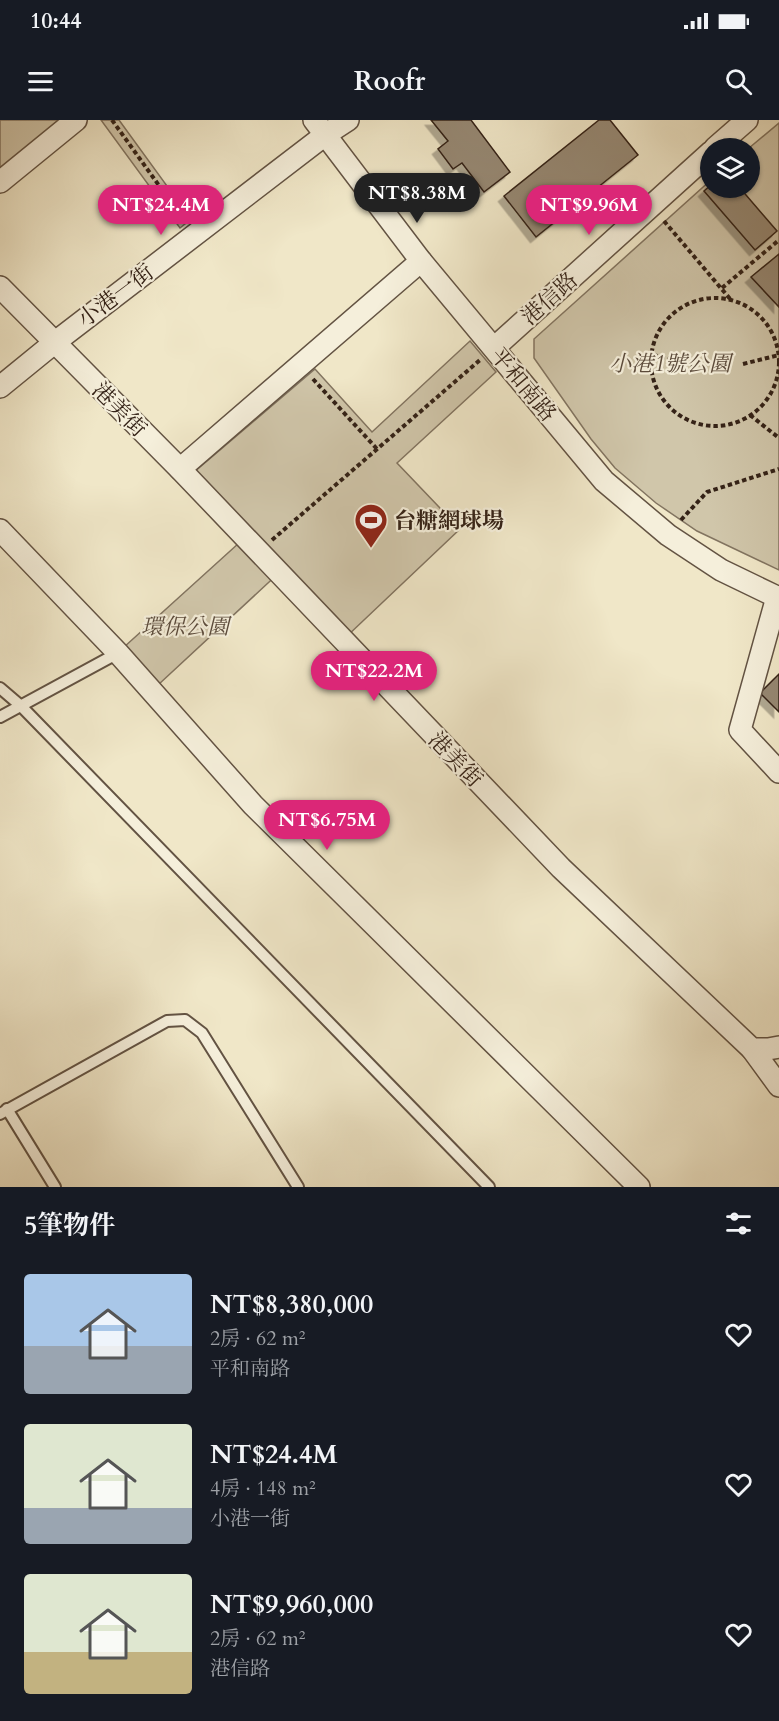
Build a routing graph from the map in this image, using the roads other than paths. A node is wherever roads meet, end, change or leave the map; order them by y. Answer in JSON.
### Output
{"nodes":[{"id":1,"x":76,"y":120,"type":"edge"},
{"id":2,"x":348,"y":120,"type":"edge"},
{"id":3,"x":747,"y":120,"type":"edge"},
{"id":4,"x":320,"y":127,"type":"edge"},
{"id":5,"x":726,"y":138,"type":"edge"},
{"id":6,"x":700,"y":162,"type":"edge"},
{"id":7,"x":0,"y":182,"type":"edge"},
{"id":8,"x":421,"y":261,"type":"junction"},
{"id":9,"x":0,"y":286,"type":"edge"},
{"id":10,"x":54,"y":343,"type":"junction"},
{"id":11,"x":494,"y":348,"type":"junction"},
{"id":12,"x":0,"y":387,"type":"edge"},
{"id":13,"x":180,"y":469,"type":"junction"},
{"id":14,"x":0,"y":530,"type":"edge"},
{"id":15,"x":778,"y":598,"type":"edge"},
{"id":16,"x":118,"y":653,"type":"junction"},
{"id":17,"x":0,"y":688,"type":"edge"},
{"id":18,"x":21,"y":706,"type":"junction"},
{"id":19,"x":0,"y":717,"type":"edge"},
{"id":20,"x":779,"y":772,"type":"edge"},
{"id":21,"x":779,"y":1047,"type":"edge"},
{"id":22,"x":752,"y":1049,"type":"junction"},
{"id":23,"x":779,"y":1086,"type":"edge"},
{"id":24,"x":4,"y":1111,"type":"edge"},
{"id":25,"x":55,"y":1187,"type":"edge"},
{"id":26,"x":298,"y":1187,"type":"edge"},
{"id":27,"x":489,"y":1187,"type":"edge"},
{"id":28,"x":639,"y":1187,"type":"edge"}],
"edges":[{"from":1,"to":7,"type":"street"},
{"from":2,"to":4,"type":"street","name":"小港一街"},
{"from":3,"to":5,"type":"street"},
{"from":4,"to":8,"type":"street","name":"平和南路"},
{"from":4,"to":10,"type":"street","name":"小港一街"},
{"from":6,"to":11,"type":"street","name":"港信路"},
{"from":8,"to":11,"type":"street","name":"平和南路"},
{"from":8,"to":13,"type":"street"},
{"from":9,"to":10,"type":"street","name":"港美街"},
{"from":10,"to":12,"type":"street","name":"小港一街"},
{"from":10,"to":13,"type":"street","name":"港美街"},
{"from":11,"to":15,"type":"street","name":"平和南路"},
{"from":13,"to":22,"type":"street","name":"港美街"},
{"from":14,"to":16,"type":"street"},
{"from":15,"to":20,"type":"street"},
{"from":16,"to":18,"type":"lane"},
{"from":16,"to":28,"type":"street"},
{"from":17,"to":18,"type":"lane"},
{"from":18,"to":19,"type":"lane"},
{"from":18,"to":27,"type":"lane"},
{"from":21,"to":22,"type":"street"},
{"from":22,"to":23,"type":"street","name":"港美街"},
{"from":24,"to":25,"type":"lane"},
{"from":24,"to":26,"type":"lane"}]}
